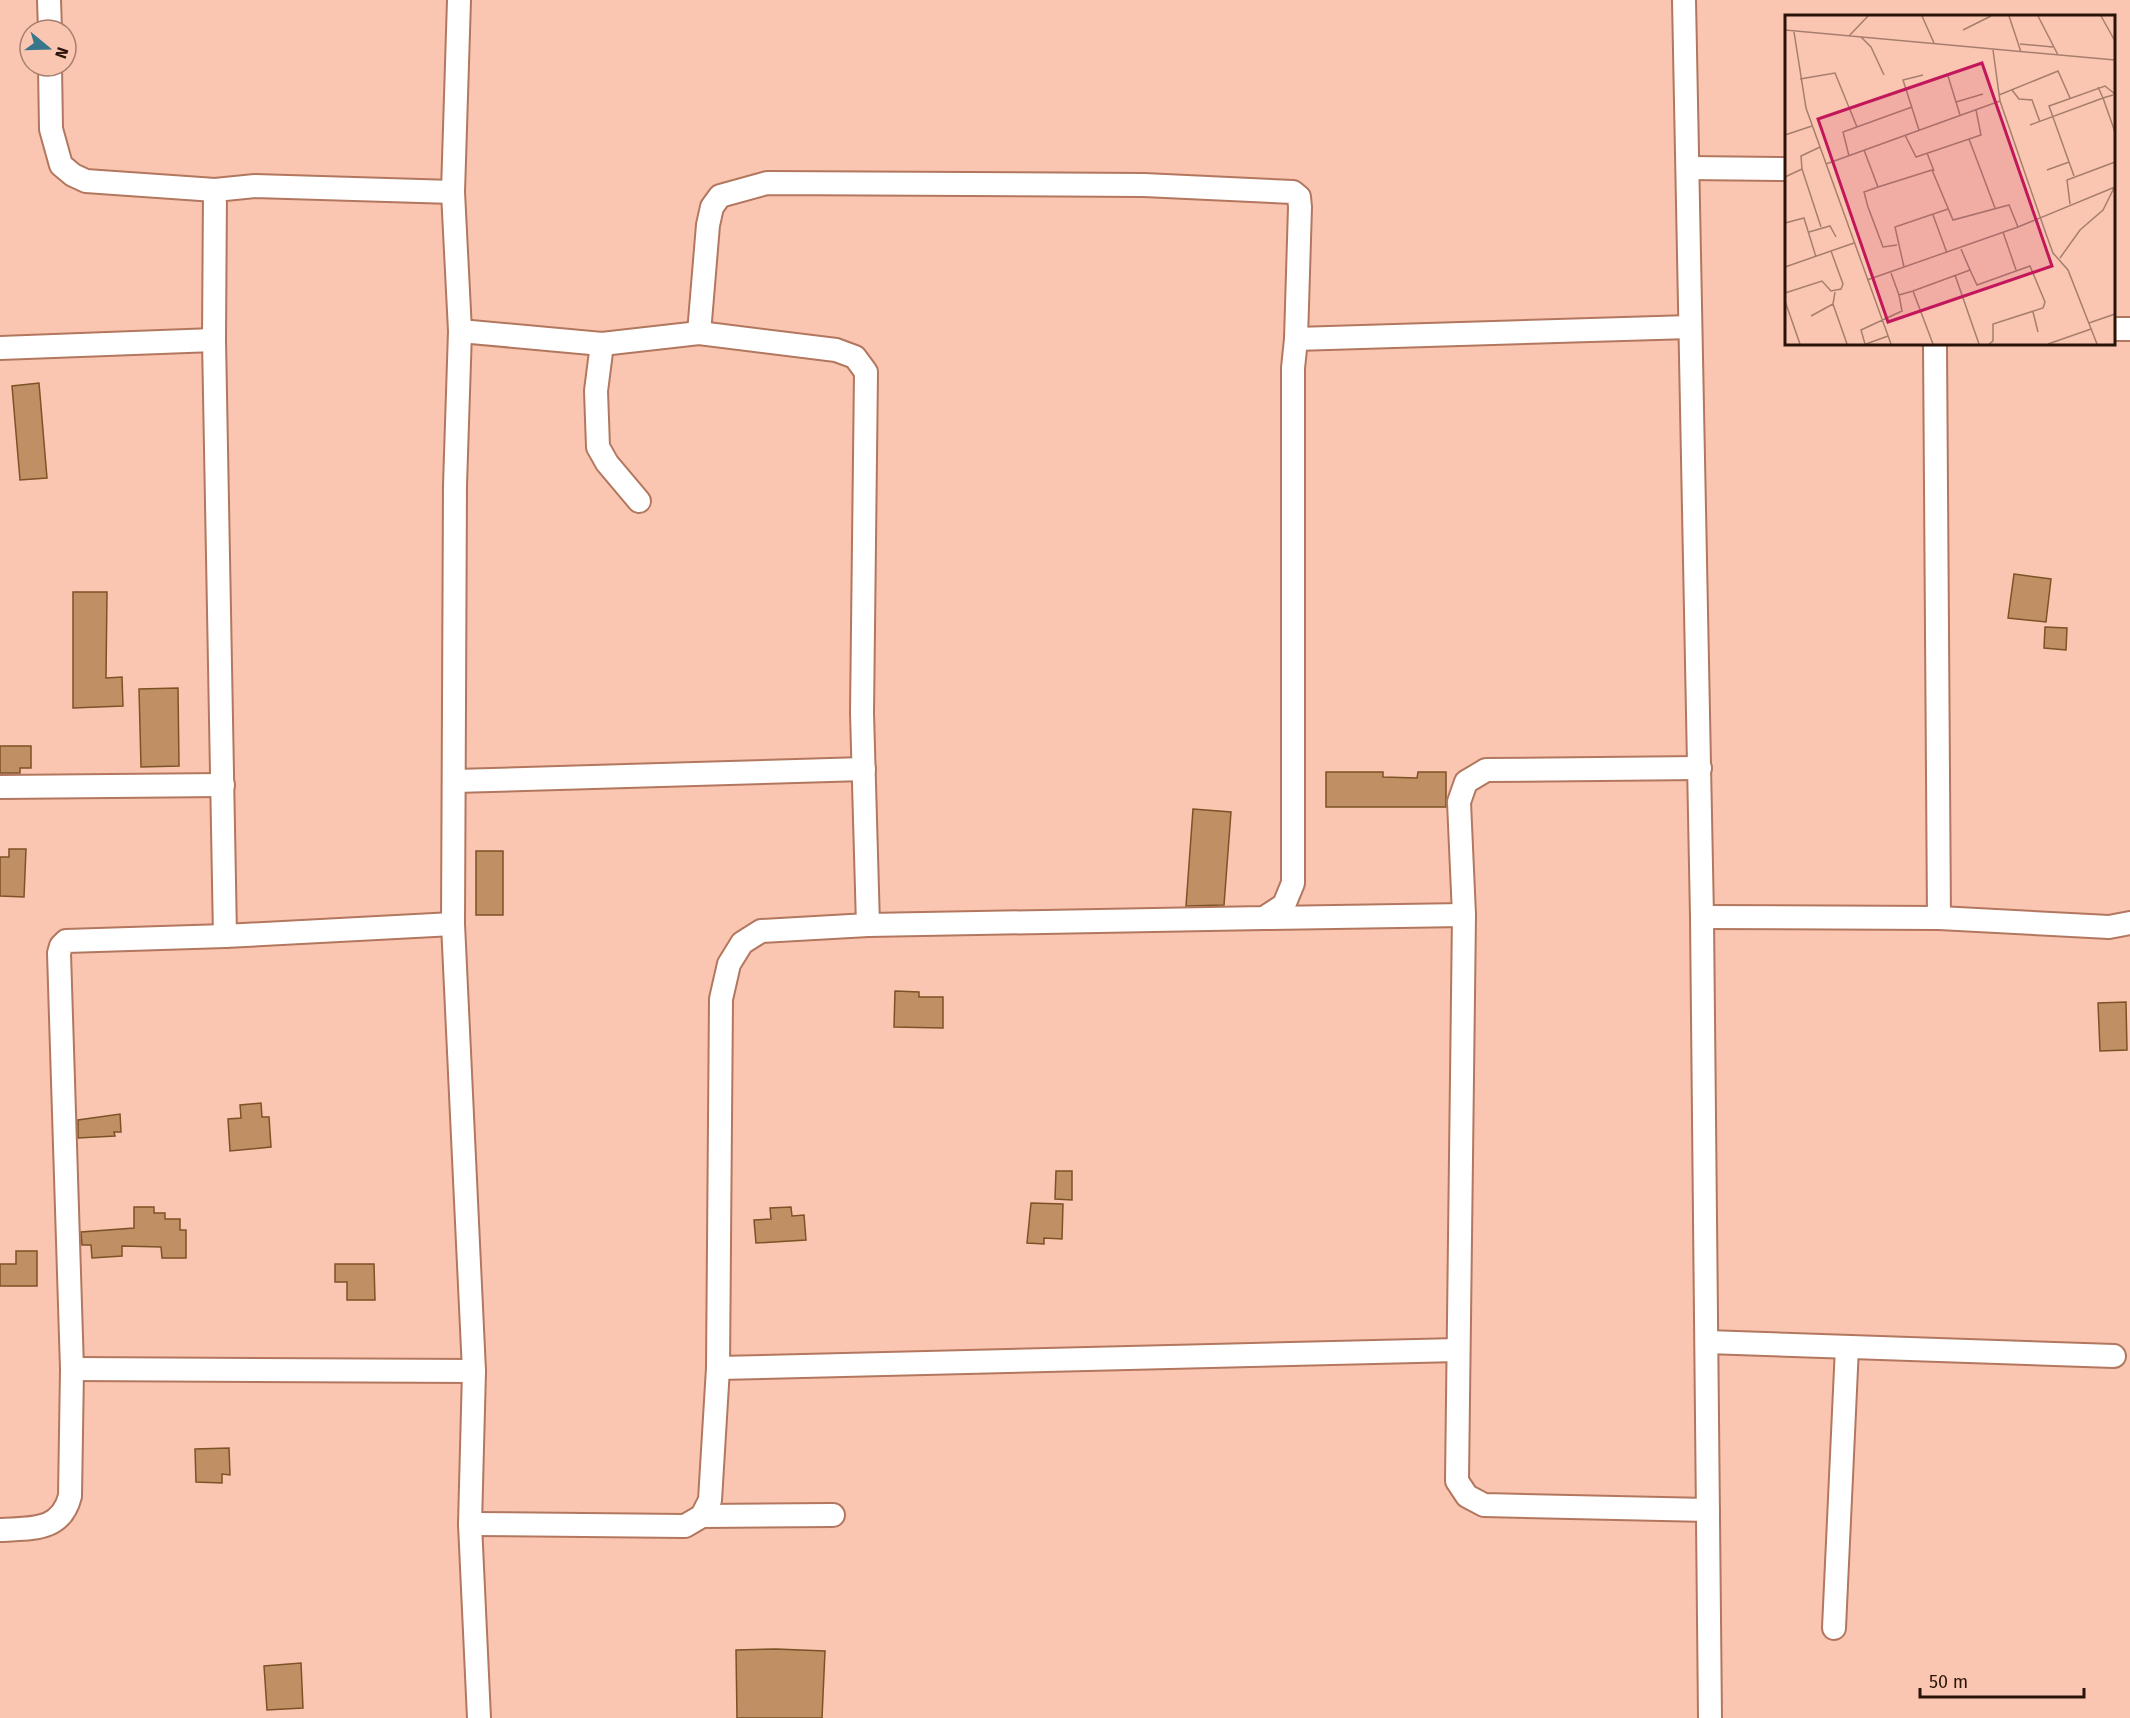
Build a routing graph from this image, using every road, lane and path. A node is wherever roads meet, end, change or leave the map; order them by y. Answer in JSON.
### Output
{"nodes":[{"id":1,"x":49,"y":0,"type":"edge"},
{"id":2,"x":459,"y":0,"type":"edge"},
{"id":3,"x":1684,"y":0,"type":"edge"},
{"id":4,"x":50,"y":18,"type":"edge"},
{"id":5,"x":50,"y":78,"type":"edge"},
{"id":6,"x":1688,"y":168,"type":"junction"},
{"id":7,"x":1785,"y":169,"type":"edge"},
{"id":8,"x":215,"y":190,"type":"junction"},
{"id":9,"x":453,"y":192,"type":"junction"},
{"id":10,"x":1690,"y":327,"type":"junction"},
{"id":11,"x":2130,"y":328,"type":"edge"},
{"id":12,"x":2115,"y":329,"type":"edge"},
{"id":13,"x":460,"y":332,"type":"junction"},
{"id":14,"x":699,"y":333,"type":"junction"},
{"id":15,"x":1296,"y":339,"type":"junction"},
{"id":16,"x":214,"y":340,"type":"junction"},
{"id":17,"x":602,"y":344,"type":"junction"},
{"id":18,"x":1935,"y":345,"type":"edge"},
{"id":19,"x":0,"y":348,"type":"edge"},
{"id":20,"x":639,"y":501,"type":"dead end"},
{"id":21,"x":1700,"y":768,"type":"junction"},
{"id":22,"x":864,"y":769,"type":"junction"},
{"id":23,"x":455,"y":781,"type":"junction"},
{"id":24,"x":223,"y":785,"type":"junction"},
{"id":25,"x":0,"y":787,"type":"edge"},
{"id":26,"x":1464,"y":915,"type":"junction"},
{"id":27,"x":1702,"y":917,"type":"junction"},
{"id":28,"x":1264,"y":918,"type":"junction"},
{"id":29,"x":1939,"y":918,"type":"junction"},
{"id":30,"x":453,"y":924,"type":"junction"},
{"id":31,"x":2130,"y":924,"type":"edge"},
{"id":32,"x":868,"y":925,"type":"junction"},
{"id":33,"x":225,"y":936,"type":"junction"},
{"id":34,"x":1707,"y":1342,"type":"junction"},
{"id":35,"x":1847,"y":1347,"type":"junction"},
{"id":36,"x":1458,"y":1350,"type":"junction"},
{"id":37,"x":2114,"y":1356,"type":"dead end"},
{"id":38,"x":718,"y":1368,"type":"junction"},
{"id":39,"x":72,"y":1369,"type":"junction"},
{"id":40,"x":474,"y":1371,"type":"junction"},
{"id":41,"x":1708,"y":1509,"type":"junction"},
{"id":42,"x":833,"y":1515,"type":"dead end"},
{"id":43,"x":702,"y":1516,"type":"junction"},
{"id":44,"x":470,"y":1524,"type":"junction"},
{"id":45,"x":0,"y":1530,"type":"edge"},
{"id":46,"x":1834,"y":1628,"type":"dead end"},
{"id":47,"x":479,"y":1718,"type":"edge"},
{"id":48,"x":1710,"y":1718,"type":"edge"}],
"edges":[{"from":1,"to":4,"type":"street"},
{"from":2,"to":9,"type":"street"},
{"from":3,"to":6,"type":"street"},
{"from":5,"to":8,"type":"street"},
{"from":6,"to":7,"type":"street"},
{"from":6,"to":10,"type":"street"},
{"from":8,"to":9,"type":"street"},
{"from":8,"to":16,"type":"street"},
{"from":9,"to":13,"type":"street"},
{"from":10,"to":15,"type":"street"},
{"from":10,"to":21,"type":"street"},
{"from":11,"to":12,"type":"street"},
{"from":13,"to":17,"type":"street"},
{"from":13,"to":23,"type":"street"},
{"from":14,"to":15,"type":"street"},
{"from":14,"to":17,"type":"street"},
{"from":14,"to":22,"type":"street"},
{"from":15,"to":28,"type":"street"},
{"from":16,"to":19,"type":"street"},
{"from":16,"to":24,"type":"street"},
{"from":17,"to":20,"type":"street"},
{"from":18,"to":29,"type":"street"},
{"from":21,"to":26,"type":"street"},
{"from":21,"to":27,"type":"street"},
{"from":22,"to":23,"type":"street"},
{"from":22,"to":32,"type":"street"},
{"from":23,"to":30,"type":"street"},
{"from":24,"to":25,"type":"street"},
{"from":24,"to":33,"type":"street"},
{"from":26,"to":28,"type":"street"},
{"from":26,"to":36,"type":"street"},
{"from":27,"to":29,"type":"street"},
{"from":27,"to":34,"type":"street"},
{"from":28,"to":32,"type":"street"},
{"from":29,"to":31,"type":"street"},
{"from":30,"to":33,"type":"street"},
{"from":30,"to":40,"type":"street"},
{"from":32,"to":38,"type":"street"},
{"from":33,"to":39,"type":"street"},
{"from":34,"to":35,"type":"street"},
{"from":34,"to":41,"type":"street"},
{"from":35,"to":37,"type":"street"},
{"from":35,"to":46,"type":"street"},
{"from":36,"to":38,"type":"street"},
{"from":36,"to":41,"type":"street"},
{"from":38,"to":43,"type":"street"},
{"from":39,"to":40,"type":"street"},
{"from":39,"to":45,"type":"street"},
{"from":40,"to":44,"type":"street"},
{"from":41,"to":48,"type":"street"},
{"from":42,"to":43,"type":"street"},
{"from":43,"to":44,"type":"street"},
{"from":44,"to":47,"type":"street"}]}
